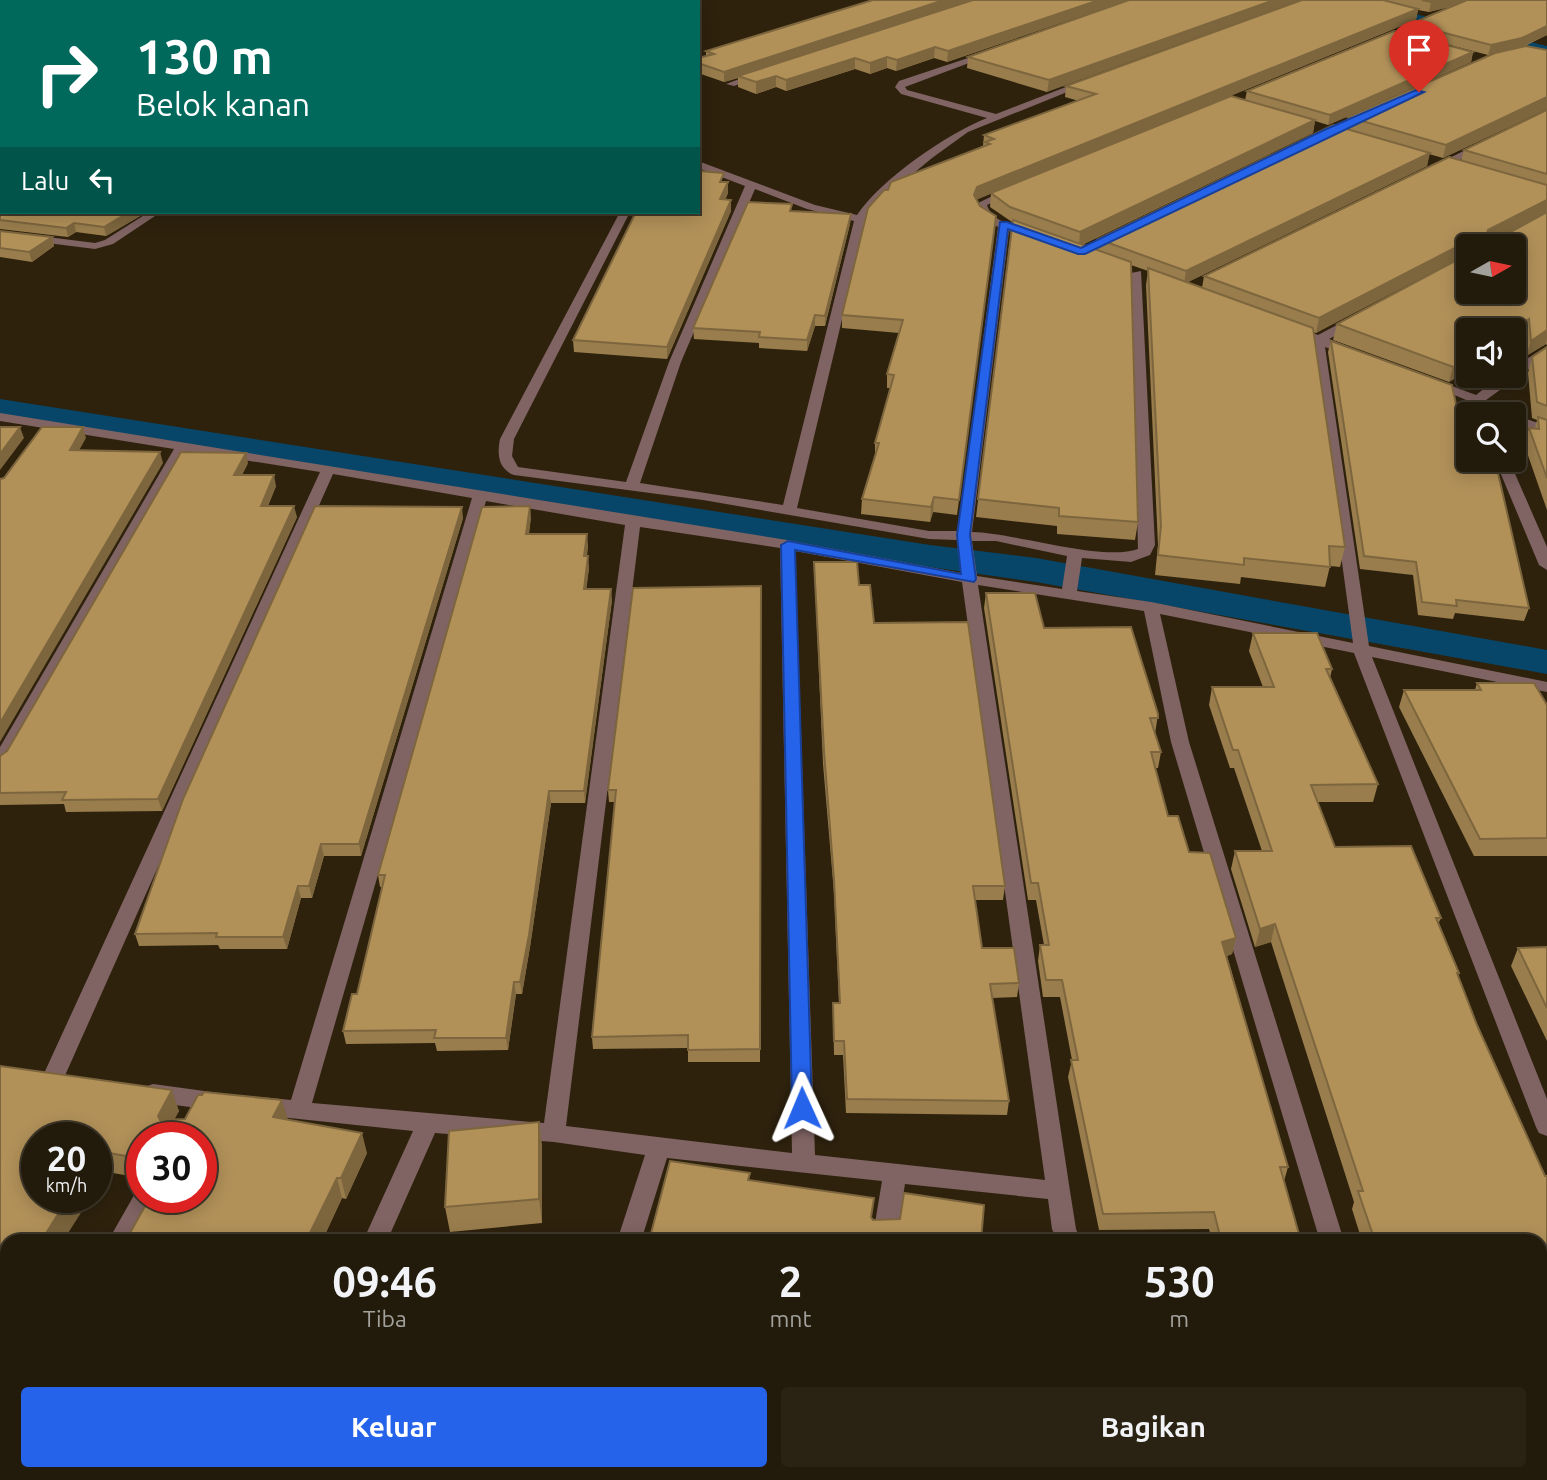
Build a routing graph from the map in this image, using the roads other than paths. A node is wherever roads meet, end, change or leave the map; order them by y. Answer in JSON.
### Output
{"nodes":[{"id":1,"x":1478,"y":0,"type":"edge"},
{"id":2,"x":1390,"y":35,"type":"junction"},
{"id":3,"x":1402,"y":38,"type":"edge"},
{"id":4,"x":1365,"y":45,"type":"edge"},
{"id":5,"x":1005,"y":49,"type":"edge"},
{"id":6,"x":770,"y":71,"type":"edge"},
{"id":7,"x":1096,"y":79,"type":"edge"},
{"id":8,"x":731,"y":84,"type":"edge"},
{"id":9,"x":994,"y":117,"type":"junction"},
{"id":10,"x":1500,"y":136,"type":"edge"},
{"id":11,"x":1441,"y":164,"type":"junction"},
{"id":12,"x":700,"y":165,"type":"edge"},
{"id":13,"x":1428,"y":166,"type":"edge"},
{"id":14,"x":1454,"y":168,"type":"edge"},
{"id":15,"x":751,"y":185,"type":"junction"},
{"id":16,"x":1021,"y":186,"type":"edge"},
{"id":17,"x":153,"y":214,"type":"edge"},
{"id":18,"x":624,"y":214,"type":"edge"},
{"id":19,"x":860,"y":219,"type":"junction"},
{"id":20,"x":1004,"y":225,"type":"junction"},
{"id":21,"x":0,"y":234,"type":"edge"},
{"id":22,"x":1043,"y":238,"type":"edge"},
{"id":23,"x":1138,"y":273,"type":"dead end"},
{"id":24,"x":1364,"y":315,"type":"edge"},
{"id":25,"x":1286,"y":327,"type":"edge"},
{"id":26,"x":1318,"y":340,"type":"junction"},
{"id":27,"x":1547,"y":350,"type":"edge"},
{"id":28,"x":1367,"y":358,"type":"edge"},
{"id":29,"x":1526,"y":365,"type":"edge"},
{"id":30,"x":1416,"y":377,"type":"edge"},
{"id":31,"x":1493,"y":388,"type":"edge"},
{"id":32,"x":1477,"y":400,"type":"junction"},
{"id":33,"x":1481,"y":402,"type":"edge"},
{"id":34,"x":0,"y":417,"type":"edge"},
{"id":35,"x":1526,"y":423,"type":"edge"},
{"id":36,"x":1547,"y":431,"type":"edge"},
{"id":37,"x":182,"y":447,"type":"junction"},
{"id":38,"x":327,"y":469,"type":"junction"},
{"id":39,"x":1507,"y":472,"type":"edge"},
{"id":40,"x":632,"y":485,"type":"junction"},
{"id":41,"x":480,"y":496,"type":"junction"},
{"id":42,"x":789,"y":511,"type":"junction"},
{"id":43,"x":633,"y":523,"type":"junction"},
{"id":44,"x":964,"y":538,"type":"junction"},
{"id":45,"x":788,"y":545,"type":"junction"},
{"id":46,"x":1074,"y":559,"type":"junction"},
{"id":47,"x":1547,"y":565,"type":"edge"},
{"id":48,"x":967,"y":574,"type":"junction"},
{"id":49,"x":1070,"y":591,"type":"junction"},
{"id":50,"x":1151,"y":607,"type":"junction"},
{"id":51,"x":1362,"y":651,"type":"junction"},
{"id":52,"x":1547,"y":687,"type":"edge"},
{"id":53,"x":0,"y":762,"type":"edge"},
{"id":54,"x":26,"y":1077,"type":"edge"},
{"id":55,"x":52,"y":1080,"type":"junction"},
{"id":56,"x":76,"y":1083,"type":"edge"},
{"id":57,"x":137,"y":1091,"type":"edge"},
{"id":58,"x":299,"y":1109,"type":"junction"},
{"id":59,"x":428,"y":1124,"type":"junction"},
{"id":60,"x":1547,"y":1127,"type":"edge"},
{"id":61,"x":554,"y":1133,"type":"junction"},
{"id":62,"x":659,"y":1148,"type":"junction"},
{"id":63,"x":804,"y":1162,"type":"junction"},
{"id":64,"x":895,"y":1174,"type":"junction"},
{"id":65,"x":1058,"y":1191,"type":"junction"},
{"id":66,"x":136,"y":1213,"type":"edge"},
{"id":67,"x":124,"y":1234,"type":"edge"},
{"id":68,"x":379,"y":1234,"type":"edge"},
{"id":69,"x":631,"y":1234,"type":"edge"},
{"id":70,"x":885,"y":1234,"type":"edge"},
{"id":71,"x":1066,"y":1234,"type":"edge"},
{"id":72,"x":1330,"y":1234,"type":"edge"}],
"edges":[{"from":1,"to":2,"type":"street"},
{"from":2,"to":3,"type":"street"},
{"from":2,"to":4,"type":"street"},
{"from":5,"to":9,"type":"street"},
{"from":6,"to":8,"type":"street"},
{"from":7,"to":9,"type":"street"},
{"from":9,"to":19,"type":"street"},
{"from":10,"to":11,"type":"street"},
{"from":11,"to":13,"type":"street"},
{"from":11,"to":14,"type":"street"},
{"from":12,"to":15,"type":"street"},
{"from":15,"to":19,"type":"street"},
{"from":15,"to":40,"type":"street"},
{"from":16,"to":20,"type":"street"},
{"from":17,"to":21,"type":"street"},
{"from":18,"to":40,"type":"street"},
{"from":19,"to":42,"type":"street"},
{"from":20,"to":22,"type":"street"},
{"from":20,"to":44,"type":"street"},
{"from":23,"to":46,"type":"street"},
{"from":24,"to":26,"type":"street"},
{"from":25,"to":26,"type":"street"},
{"from":26,"to":28,"type":"street"},
{"from":26,"to":51,"type":"street"},
{"from":27,"to":29,"type":"street"},
{"from":30,"to":32,"type":"street"},
{"from":31,"to":32,"type":"street"},
{"from":32,"to":33,"type":"street"},
{"from":34,"to":37,"type":"street"},
{"from":35,"to":36,"type":"street"},
{"from":37,"to":38,"type":"street"},
{"from":37,"to":53,"type":"street"},
{"from":38,"to":41,"type":"street"},
{"from":38,"to":55,"type":"street"},
{"from":39,"to":47,"type":"street"},
{"from":40,"to":42,"type":"street"},
{"from":41,"to":43,"type":"street"},
{"from":41,"to":58,"type":"street"},
{"from":42,"to":44,"type":"street"},
{"from":43,"to":45,"type":"street"},
{"from":43,"to":61,"type":"street"},
{"from":44,"to":46,"type":"street"},
{"from":44,"to":48,"type":"street"},
{"from":45,"to":48,"type":"street"},
{"from":45,"to":63,"type":"street"},
{"from":46,"to":49,"type":"street"},
{"from":48,"to":49,"type":"street"},
{"from":48,"to":65,"type":"street"},
{"from":49,"to":50,"type":"street"},
{"from":50,"to":51,"type":"street"},
{"from":50,"to":72,"type":"street"},
{"from":51,"to":52,"type":"street"},
{"from":51,"to":60,"type":"street"},
{"from":54,"to":55,"type":"street"},
{"from":55,"to":56,"type":"street"},
{"from":57,"to":58,"type":"street"},
{"from":58,"to":59,"type":"street"},
{"from":59,"to":61,"type":"street"},
{"from":59,"to":68,"type":"street"},
{"from":61,"to":62,"type":"street"},
{"from":62,"to":63,"type":"street"},
{"from":62,"to":69,"type":"street"},
{"from":63,"to":64,"type":"street"},
{"from":64,"to":65,"type":"street"},
{"from":64,"to":70,"type":"street"},
{"from":65,"to":71,"type":"street"},
{"from":66,"to":67,"type":"street"}]}
